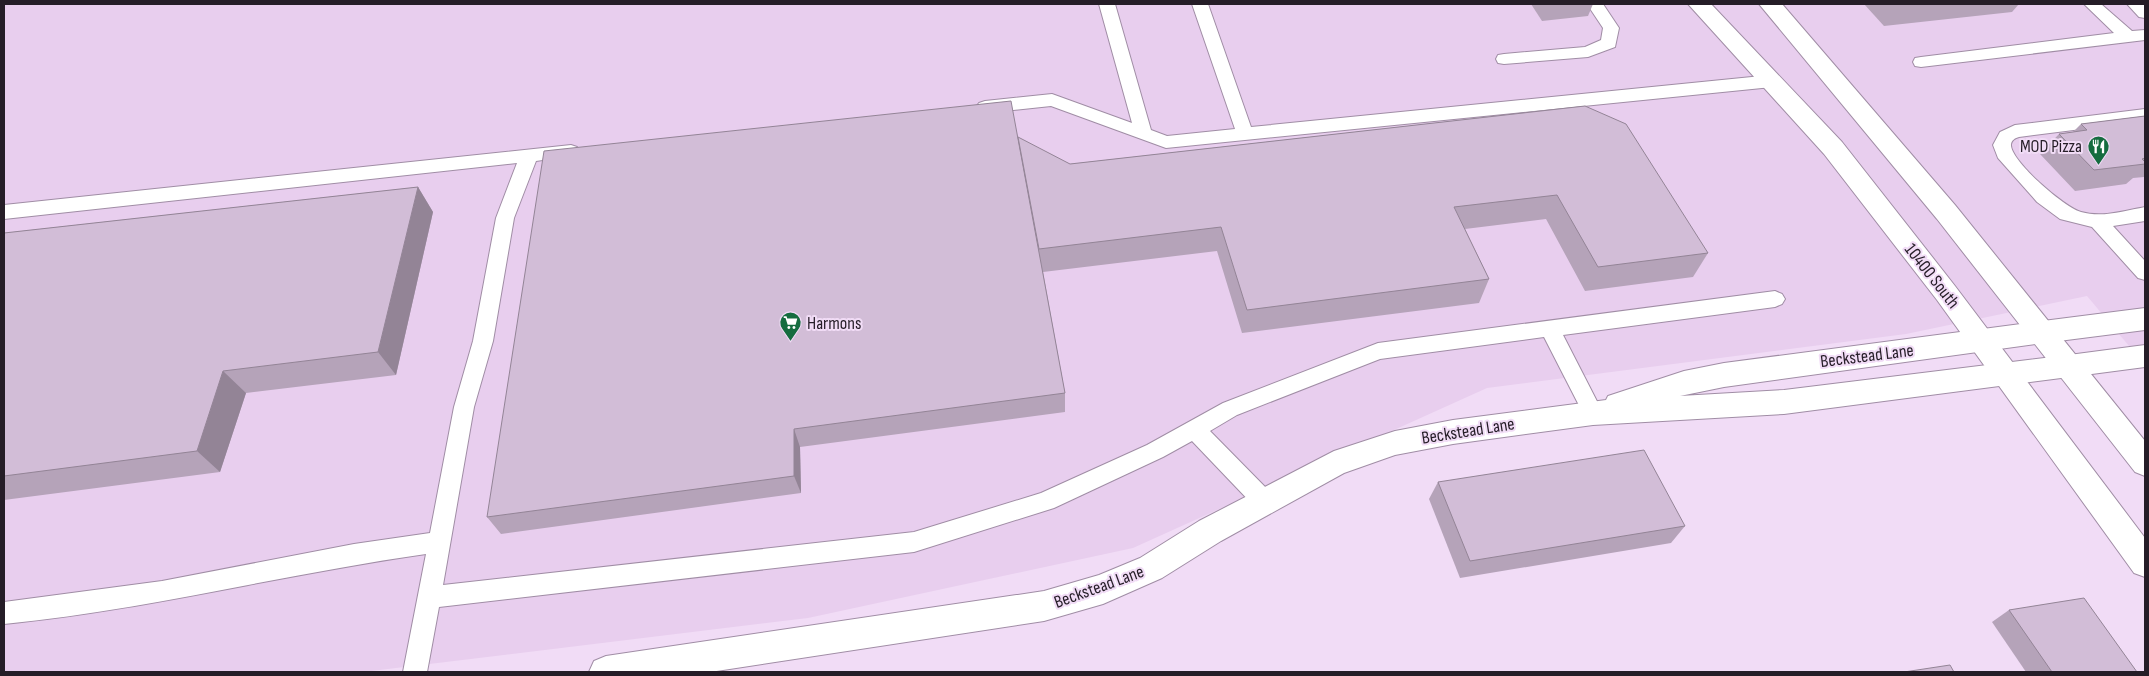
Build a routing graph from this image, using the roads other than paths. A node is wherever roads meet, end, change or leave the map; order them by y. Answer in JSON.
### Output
{"nodes":[{"id":1,"x":1107,"y":4,"type":"edge"},
{"id":2,"x":1200,"y":4,"type":"edge"},
{"id":3,"x":1595,"y":4,"type":"edge"},
{"id":4,"x":1699,"y":4,"type":"edge"},
{"id":5,"x":1770,"y":4,"type":"edge"},
{"id":6,"x":2092,"y":4,"type":"edge"},
{"id":7,"x":2135,"y":4,"type":"edge"},
{"id":8,"x":2145,"y":13,"type":"edge"},
{"id":9,"x":2145,"y":35,"type":"edge"},
{"id":10,"x":2128,"y":37,"type":"junction"},
{"id":11,"x":1504,"y":59,"type":"dead end"},
{"id":12,"x":1921,"y":62,"type":"dead end"},
{"id":13,"x":1772,"y":81,"type":"junction"},
{"id":14,"x":970,"y":108,"type":"edge"},
{"id":15,"x":2145,"y":114,"type":"edge"},
{"id":16,"x":1245,"y":134,"type":"junction"},
{"id":17,"x":1144,"y":135,"type":"junction"},
{"id":18,"x":585,"y":150,"type":"edge"},
{"id":19,"x":529,"y":156,"type":"junction"},
{"id":20,"x":4,"y":212,"type":"edge"},
{"id":21,"x":2145,"y":214,"type":"edge"},
{"id":22,"x":2097,"y":221,"type":"junction"},
{"id":23,"x":2145,"y":273,"type":"edge"},
{"id":24,"x":1775,"y":300,"type":"dead end"},
{"id":25,"x":2145,"y":319,"type":"edge"},
{"id":26,"x":1550,"y":329,"type":"junction"},
{"id":27,"x":2043,"y":332,"type":"junction"},
{"id":28,"x":1981,"y":341,"type":"junction"},
{"id":29,"x":2145,"y":356,"type":"edge"},
{"id":30,"x":2069,"y":366,"type":"junction"},
{"id":31,"x":2005,"y":374,"type":"junction"},
{"id":32,"x":1593,"y":413,"type":"junction"},
{"id":33,"x":1194,"y":428,"type":"junction"},
{"id":34,"x":2145,"y":463,"type":"edge"},
{"id":35,"x":1264,"y":501,"type":"junction"},
{"id":36,"x":439,"y":542,"type":"junction"},
{"id":37,"x":2145,"y":563,"type":"edge"},
{"id":38,"x":429,"y":597,"type":"junction"},
{"id":39,"x":4,"y":613,"type":"edge"},
{"id":40,"x":415,"y":672,"type":"edge"},
{"id":41,"x":606,"y":672,"type":"edge"}],
"edges":[{"from":1,"to":17,"type":"lane"},
{"from":2,"to":16,"type":"lane"},
{"from":3,"to":11,"type":"lane"},
{"from":4,"to":13,"type":"street","name":"10400 South"},
{"from":5,"to":27,"type":"street"},
{"from":6,"to":10,"type":"lane"},
{"from":7,"to":8,"type":"lane"},
{"from":9,"to":10,"type":"lane"},
{"from":10,"to":12,"type":"lane"},
{"from":13,"to":16,"type":"lane"},
{"from":13,"to":28,"type":"street","name":"10400 South"},
{"from":14,"to":17,"type":"lane"},
{"from":15,"to":22,"type":"lane"},
{"from":16,"to":17,"type":"lane"},
{"from":18,"to":19,"type":"lane"},
{"from":19,"to":20,"type":"lane"},
{"from":19,"to":36,"type":"lane"},
{"from":21,"to":22,"type":"lane"},
{"from":22,"to":23,"type":"lane"},
{"from":24,"to":26,"type":"lane"},
{"from":25,"to":27,"type":"street","name":"Beckstead Lane"},
{"from":26,"to":32,"type":"lane"},
{"from":26,"to":33,"type":"lane"},
{"from":27,"to":28,"type":"street","name":"Beckstead Lane"},
{"from":27,"to":30,"type":"street"},
{"from":28,"to":31,"type":"street","name":"10400 South"},
{"from":28,"to":32,"type":"street","name":"Beckstead Lane"},
{"from":29,"to":30,"type":"street","name":"Beckstead Lane"},
{"from":30,"to":31,"type":"street","name":"Beckstead Lane"},
{"from":30,"to":34,"type":"street"},
{"from":31,"to":32,"type":"street","name":"Beckstead Lane"},
{"from":31,"to":37,"type":"street","name":"10400 South"},
{"from":32,"to":35,"type":"street","name":"Beckstead Lane"},
{"from":33,"to":35,"type":"lane"},
{"from":33,"to":38,"type":"lane"},
{"from":35,"to":41,"type":"street","name":"Beckstead Lane"},
{"from":36,"to":38,"type":"lane"},
{"from":36,"to":39,"type":"lane"},
{"from":38,"to":40,"type":"lane"}]}
